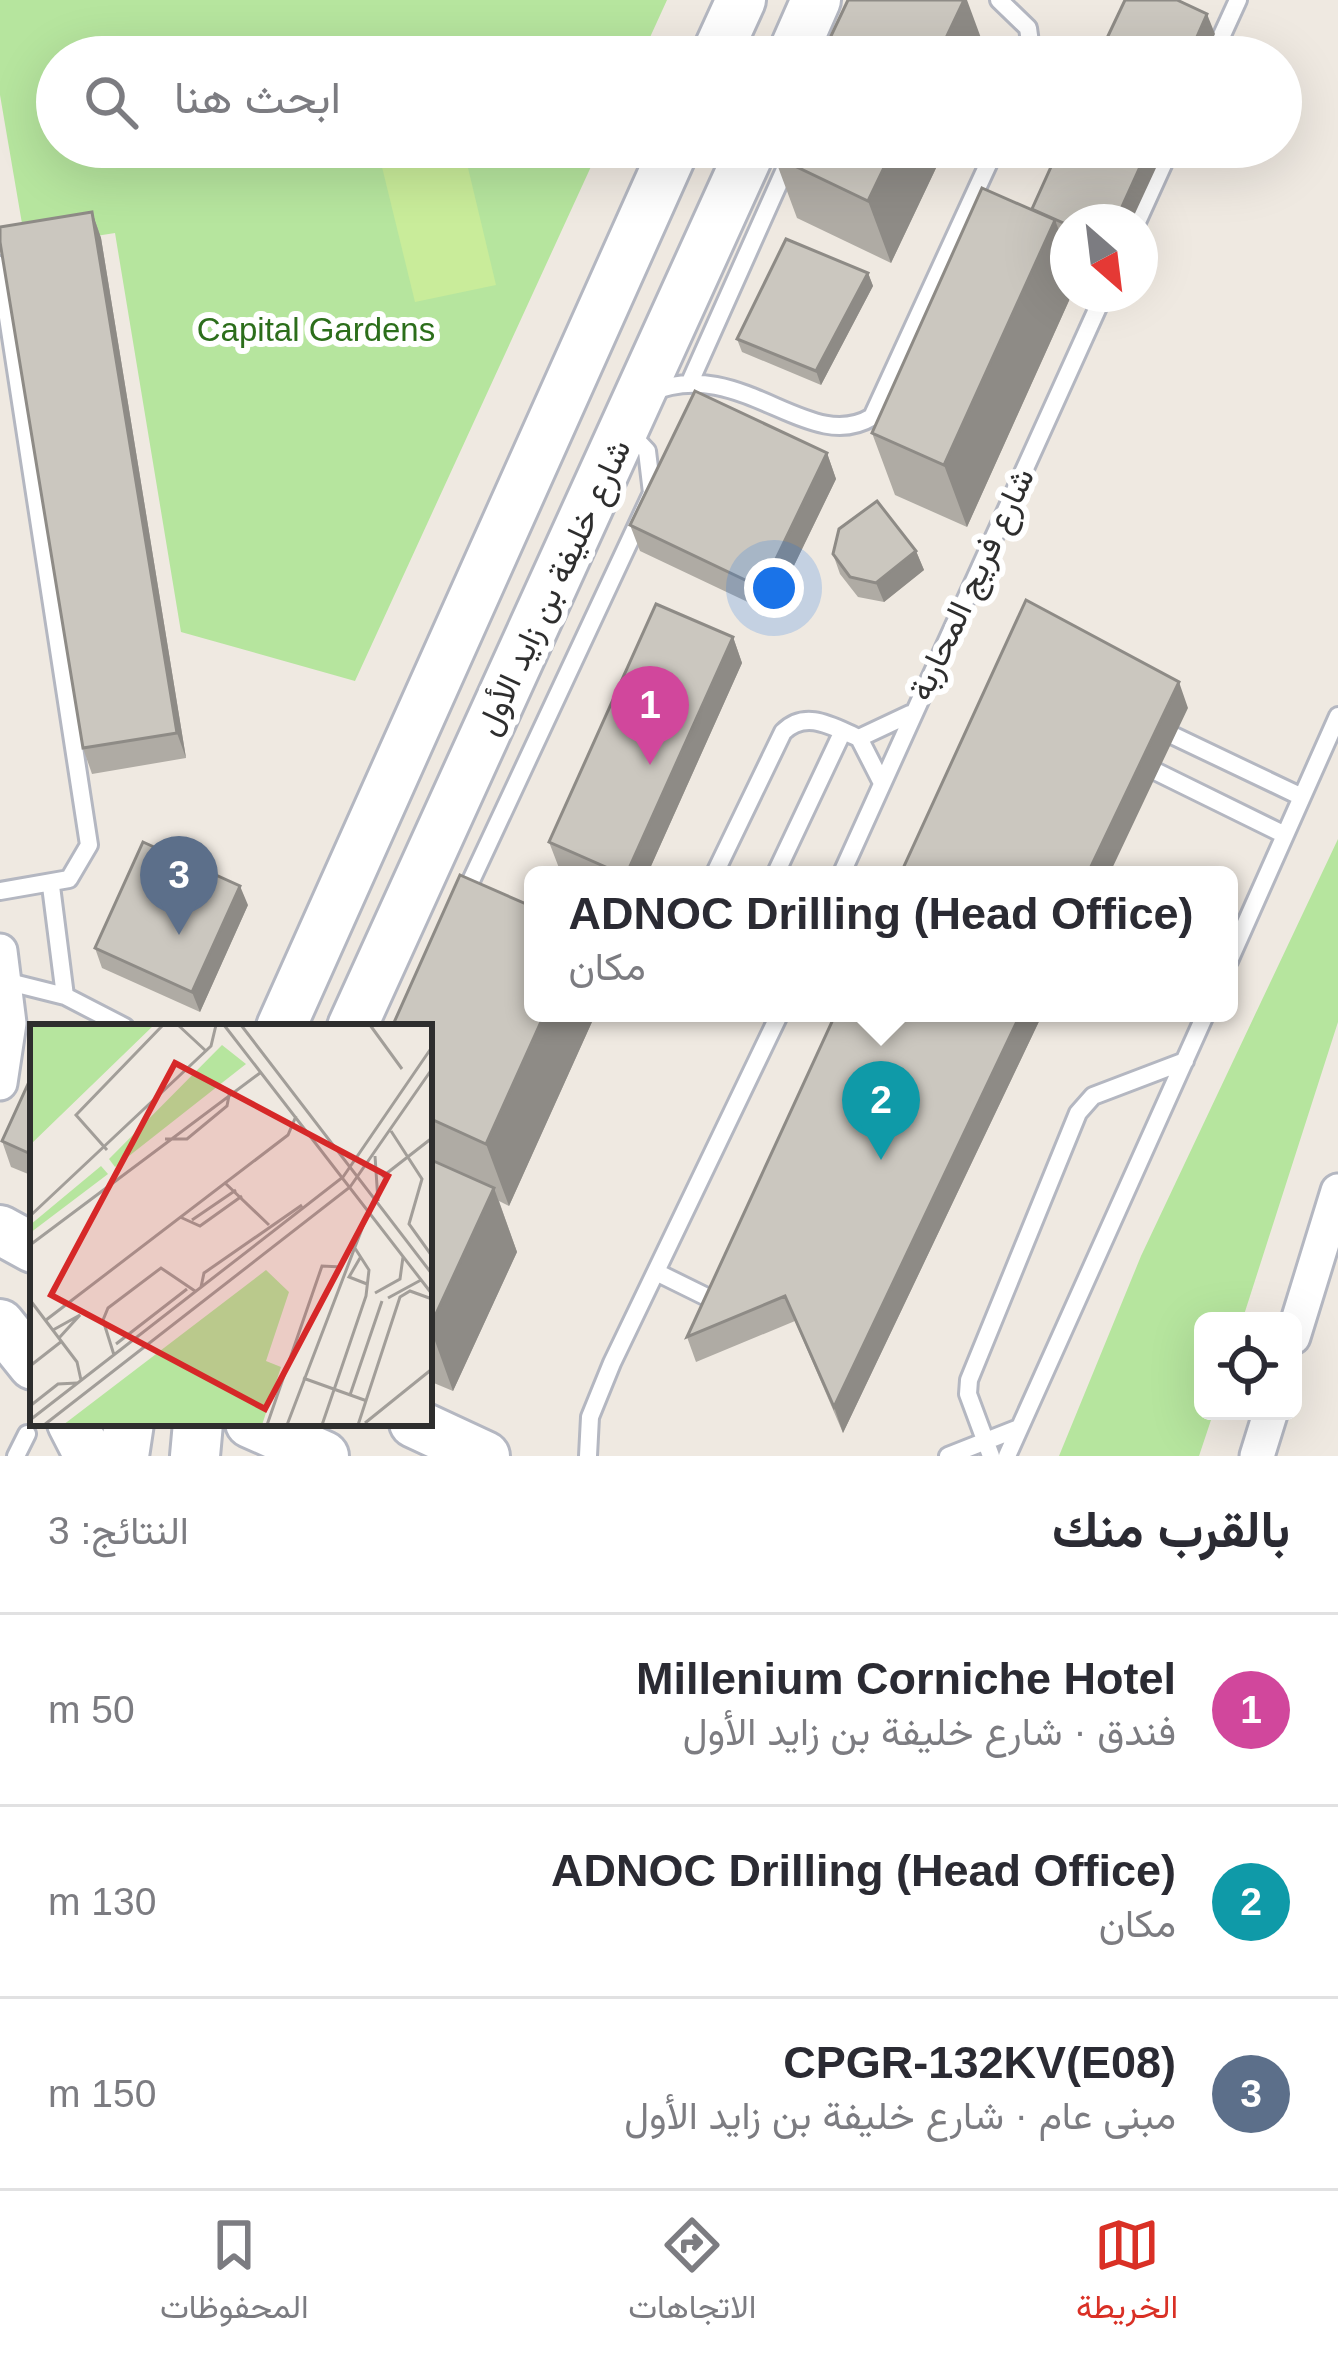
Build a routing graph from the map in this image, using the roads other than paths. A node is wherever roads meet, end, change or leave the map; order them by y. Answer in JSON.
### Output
{"nodes":[{"id":1,"x":741,"y":0,"type":"edge"},
{"id":2,"x":816,"y":0,"type":"edge"},
{"id":3,"x":999,"y":0,"type":"edge"},
{"id":4,"x":1238,"y":0,"type":"edge"},
{"id":5,"x":725,"y":36,"type":"edge"},
{"id":6,"x":800,"y":36,"type":"edge"},
{"id":7,"x":1029,"y":36,"type":"edge"},
{"id":8,"x":1222,"y":36,"type":"edge"},
{"id":9,"x":666,"y":168,"type":"edge"},
{"id":10,"x":743,"y":168,"type":"edge"},
{"id":11,"x":786,"y":168,"type":"edge"},
{"id":12,"x":987,"y":168,"type":"edge"},
{"id":13,"x":1161,"y":168,"type":"edge"},
{"id":14,"x":1145,"y":204,"type":"edge"},
{"id":15,"x":0,"y":265,"type":"edge"},
{"id":16,"x":1096,"y":312,"type":"edge"},
{"id":17,"x":690,"y":382,"type":"junction"},
{"id":18,"x":634,"y":412,"type":"junction"},
{"id":19,"x":910,"y":714,"type":"junction"},
{"id":20,"x":1336,"y":728,"type":"edge"},
{"id":21,"x":851,"y":734,"type":"junction"},
{"id":22,"x":1174,"y":736,"type":"dead end"},
{"id":23,"x":1157,"y":772,"type":"dead end"},
{"id":24,"x":880,"y":782,"type":"junction"},
{"id":25,"x":1302,"y":797,"type":"junction"},
{"id":26,"x":1285,"y":835,"type":"junction"},
{"id":27,"x":718,"y":866,"type":"edge"},
{"id":28,"x":780,"y":866,"type":"edge"},
{"id":29,"x":845,"y":866,"type":"edge"},
{"id":30,"x":51,"y":886,"type":"junction"},
{"id":31,"x":0,"y":891,"type":"edge"},
{"id":32,"x":487,"y":899,"type":"edge"},
{"id":33,"x":458,"y":908,"type":"junction"},
{"id":34,"x":449,"y":928,"type":"edge"},
{"id":35,"x":1238,"y":941,"type":"edge"},
{"id":36,"x":2,"y":966,"type":"edge"},
{"id":37,"x":65,"y":996,"type":"junction"},
{"id":38,"x":776,"y":1022,"type":"edge"},
{"id":39,"x":1202,"y":1022,"type":"edge"},
{"id":40,"x":119,"y":1024,"type":"edge"},
{"id":41,"x":282,"y":1024,"type":"edge"},
{"id":42,"x":353,"y":1024,"type":"edge"},
{"id":43,"x":4,"y":1035,"type":"edge"},
{"id":44,"x":1185,"y":1061,"type":"junction"},
{"id":45,"x":0,"y":1083,"type":"edge"},
{"id":46,"x":1338,"y":1191,"type":"edge"},
{"id":47,"x":656,"y":1273,"type":"junction"},
{"id":48,"x":0,"y":1303,"type":"edge"},
{"id":49,"x":723,"y":1305,"type":"edge"},
{"id":50,"x":1301,"y":1312,"type":"edge"},
{"id":51,"x":30,"y":1318,"type":"edge"},
{"id":52,"x":0,"y":1324,"type":"edge"},
{"id":53,"x":30,"y":1361,"type":"edge"},
{"id":54,"x":1267,"y":1420,"type":"edge"},
{"id":55,"x":129,"y":1426,"type":"edge"},
{"id":56,"x":198,"y":1426,"type":"edge"},
{"id":57,"x":257,"y":1426,"type":"edge"},
{"id":58,"x":420,"y":1426,"type":"edge"},
{"id":59,"x":49,"y":1428,"type":"edge"},
{"id":60,"x":1019,"y":1428,"type":"junction"},
{"id":61,"x":988,"y":1449,"type":"edge"},
{"id":62,"x":16,"y":1456,"type":"edge"},
{"id":63,"x":88,"y":1456,"type":"edge"},
{"id":64,"x":124,"y":1456,"type":"edge"},
{"id":65,"x":195,"y":1456,"type":"edge"},
{"id":66,"x":324,"y":1456,"type":"edge"},
{"id":67,"x":485,"y":1456,"type":"edge"},
{"id":68,"x":588,"y":1456,"type":"edge"},
{"id":69,"x":949,"y":1456,"type":"edge"},
{"id":70,"x":1007,"y":1456,"type":"edge"},
{"id":71,"x":1257,"y":1456,"type":"edge"}],
"edges":[{"from":1,"to":5,"type":"main road"},
{"from":2,"to":6,"type":"main road"},
{"from":3,"to":7,"type":"lane"},
{"from":4,"to":8,"type":"lane"},
{"from":9,"to":41,"type":"main road","name":"شارع خليفة بن زايد الأول"},
{"from":10,"to":18,"type":"main road","name":"شارع خليفة بن زايد الأول"},
{"from":11,"to":17,"type":"lane"},
{"from":12,"to":17,"type":"lane"},
{"from":13,"to":14,"type":"lane"},
{"from":15,"to":30,"type":"lane"},
{"from":16,"to":19,"type":"lane","name":"شارع فريج المحاربة"},
{"from":17,"to":18,"type":"lane"},
{"from":18,"to":33,"type":"lane"},
{"from":18,"to":42,"type":"main road","name":"شارع خليفة بن زايد الأول"},
{"from":19,"to":21,"type":"lane"},
{"from":19,"to":24,"type":"lane","name":"شارع فريج المحاربة"},
{"from":20,"to":25,"type":"lane"},
{"from":21,"to":24,"type":"lane"},
{"from":21,"to":27,"type":"lane"},
{"from":21,"to":28,"type":"lane"},
{"from":22,"to":25,"type":"lane"},
{"from":23,"to":26,"type":"lane"},
{"from":24,"to":29,"type":"lane","name":"شارع فريج المحاربة"},
{"from":25,"to":26,"type":"lane"},
{"from":26,"to":35,"type":"lane"},
{"from":30,"to":31,"type":"lane"},
{"from":30,"to":37,"type":"lane"},
{"from":32,"to":33,"type":"lane"},
{"from":33,"to":34,"type":"lane"},
{"from":36,"to":37,"type":"lane"},
{"from":36,"to":43,"type":"street"},
{"from":37,"to":40,"type":"lane"},
{"from":38,"to":47,"type":"lane"},
{"from":39,"to":44,"type":"lane"},
{"from":43,"to":45,"type":"street"},
{"from":44,"to":60,"type":"lane"},
{"from":44,"to":61,"type":"lane"},
{"from":46,"to":50,"type":"street"},
{"from":47,"to":49,"type":"lane"},
{"from":47,"to":68,"type":"lane"},
{"from":48,"to":51,"type":"main road"},
{"from":52,"to":53,"type":"main road"},
{"from":54,"to":71,"type":"street"},
{"from":55,"to":64,"type":"main road"},
{"from":56,"to":65,"type":"main road"},
{"from":57,"to":66,"type":"main road"},
{"from":58,"to":67,"type":"main road"},
{"from":59,"to":62,"type":"lane"},
{"from":59,"to":63,"type":"main road"},
{"from":60,"to":61,"type":"lane"},
{"from":60,"to":70,"type":"lane"},
{"from":61,"to":69,"type":"lane"}]}
